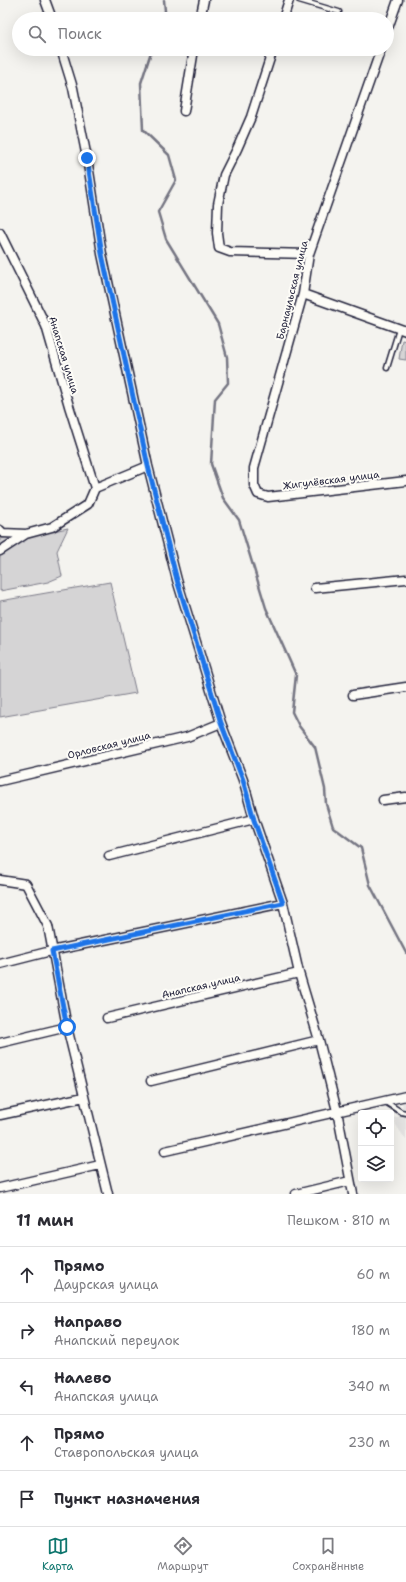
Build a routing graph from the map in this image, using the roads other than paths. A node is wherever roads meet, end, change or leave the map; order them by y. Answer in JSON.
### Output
{"nodes":[{"id":1,"x":45,"y":0,"type":"edge"},
{"id":2,"x":204,"y":0,"type":"edge"},
{"id":3,"x":289,"y":0,"type":"edge"},
{"id":4,"x":299,"y":0,"type":"edge"},
{"id":5,"x":398,"y":0,"type":"edge"},
{"id":6,"x":49,"y":12,"type":"edge"},
{"id":7,"x":201,"y":12,"type":"edge"},
{"id":8,"x":285,"y":12,"type":"edge"},
{"id":9,"x":339,"y":12,"type":"dead end"},
{"id":10,"x":394,"y":12,"type":"edge"},
{"id":11,"x":63,"y":56,"type":"edge"},
{"id":12,"x":193,"y":56,"type":"edge"},
{"id":13,"x":271,"y":56,"type":"edge"},
{"id":14,"x":379,"y":56,"type":"edge"},
{"id":15,"x":184,"y":111,"type":"dead end"},
{"id":16,"x":0,"y":233,"type":"edge"},
{"id":17,"x":309,"y":254,"type":"junction"},
{"id":18,"x":303,"y":294,"type":"junction"},
{"id":19,"x":403,"y":330,"type":"edge"},
{"id":20,"x":387,"y":368,"type":"dead end"},
{"id":21,"x":148,"y":466,"type":"junction"},
{"id":22,"x":406,"y":481,"type":"edge"},
{"id":23,"x":95,"y":488,"type":"junction"},
{"id":24,"x":258,"y":494,"type":"joint"},
{"id":25,"x":0,"y":530,"type":"edge"},
{"id":26,"x":26,"y":534,"type":"junction"},
{"id":27,"x":0,"y":551,"type":"edge"},
{"id":28,"x":406,"y":579,"type":"edge"},
{"id":29,"x":315,"y":588,"type":"dead end"},
{"id":30,"x":406,"y":687,"type":"edge"},
{"id":31,"x":353,"y":696,"type":"dead end"},
{"id":32,"x":221,"y":723,"type":"junction"},
{"id":33,"x":0,"y":781,"type":"edge"},
{"id":34,"x":406,"y":797,"type":"edge"},
{"id":35,"x":383,"y":800,"type":"dead end"},
{"id":36,"x":254,"y":820,"type":"junction"},
{"id":37,"x":108,"y":856,"type":"dead end"},
{"id":38,"x":0,"y":880,"type":"edge"},
{"id":39,"x":283,"y":903,"type":"junction"},
{"id":40,"x":52,"y":951,"type":"junction"},
{"id":41,"x":0,"y":964,"type":"edge"},
{"id":42,"x":299,"y":973,"type":"junction"},
{"id":43,"x":107,"y":1018,"type":"dead end"},
{"id":44,"x":67,"y":1027,"type":"junction"},
{"id":45,"x":319,"y":1040,"type":"junction"},
{"id":46,"x":0,"y":1043,"type":"edge"},
{"id":47,"x":151,"y":1081,"type":"dead end"},
{"id":48,"x":406,"y":1096,"type":"edge"},
{"id":49,"x":84,"y":1097,"type":"junction"},
{"id":50,"x":384,"y":1101,"type":"junction"},
{"id":51,"x":337,"y":1111,"type":"junction"},
{"id":52,"x":406,"y":1112,"type":"edge"},
{"id":53,"x":0,"y":1115,"type":"edge"},
{"id":54,"x":165,"y":1151,"type":"dead end"},
{"id":55,"x":100,"y":1165,"type":"junction"},
{"id":56,"x":350,"y":1181,"type":"junction"},
{"id":57,"x":0,"y":1188,"type":"edge"},
{"id":58,"x":108,"y":1194,"type":"edge"},
{"id":59,"x":296,"y":1194,"type":"edge"},
{"id":60,"x":353,"y":1194,"type":"edge"}],
"edges":[{"from":1,"to":6,"type":"street"},
{"from":2,"to":7,"type":"street"},
{"from":3,"to":8,"type":"street"},
{"from":4,"to":9,"type":"lane"},
{"from":5,"to":10,"type":"street"},
{"from":11,"to":21,"type":"street"},
{"from":12,"to":15,"type":"street"},
{"from":13,"to":17,"type":"street"},
{"from":14,"to":17,"type":"street","name":"Барнаульская улица"},
{"from":16,"to":23,"type":"street","name":"Анапская улица"},
{"from":17,"to":18,"type":"street","name":"Барнаульская улица"},
{"from":18,"to":19,"type":"street"},
{"from":18,"to":24,"type":"street","name":"Барнаульская улица"},
{"from":19,"to":20,"type":"lane"},
{"from":21,"to":23,"type":"street"},
{"from":21,"to":32,"type":"street"},
{"from":22,"to":24,"type":"street","name":"Жигулёвская улица"},
{"from":23,"to":26,"type":"street"},
{"from":25,"to":26,"type":"street"},
{"from":26,"to":27,"type":"street"},
{"from":28,"to":29,"type":"street"},
{"from":30,"to":31,"type":"street"},
{"from":32,"to":33,"type":"street","name":"Орловская улица"},
{"from":32,"to":36,"type":"street"},
{"from":34,"to":35,"type":"street"},
{"from":36,"to":37,"type":"street"},
{"from":36,"to":39,"type":"street"},
{"from":38,"to":40,"type":"street"},
{"from":39,"to":40,"type":"street"},
{"from":39,"to":42,"type":"street"},
{"from":40,"to":41,"type":"street"},
{"from":40,"to":44,"type":"street"},
{"from":42,"to":43,"type":"street","name":"Анапская улица"},
{"from":42,"to":45,"type":"street"},
{"from":44,"to":46,"type":"street"},
{"from":44,"to":49,"type":"street"},
{"from":45,"to":47,"type":"street"},
{"from":45,"to":51,"type":"street"},
{"from":48,"to":50,"type":"street"},
{"from":49,"to":53,"type":"street"},
{"from":49,"to":55,"type":"street"},
{"from":50,"to":51,"type":"street"},
{"from":50,"to":52,"type":"lane"},
{"from":51,"to":54,"type":"street"},
{"from":51,"to":56,"type":"street"},
{"from":55,"to":57,"type":"street"},
{"from":55,"to":58,"type":"street"},
{"from":56,"to":59,"type":"street"},
{"from":56,"to":60,"type":"street"}]}
